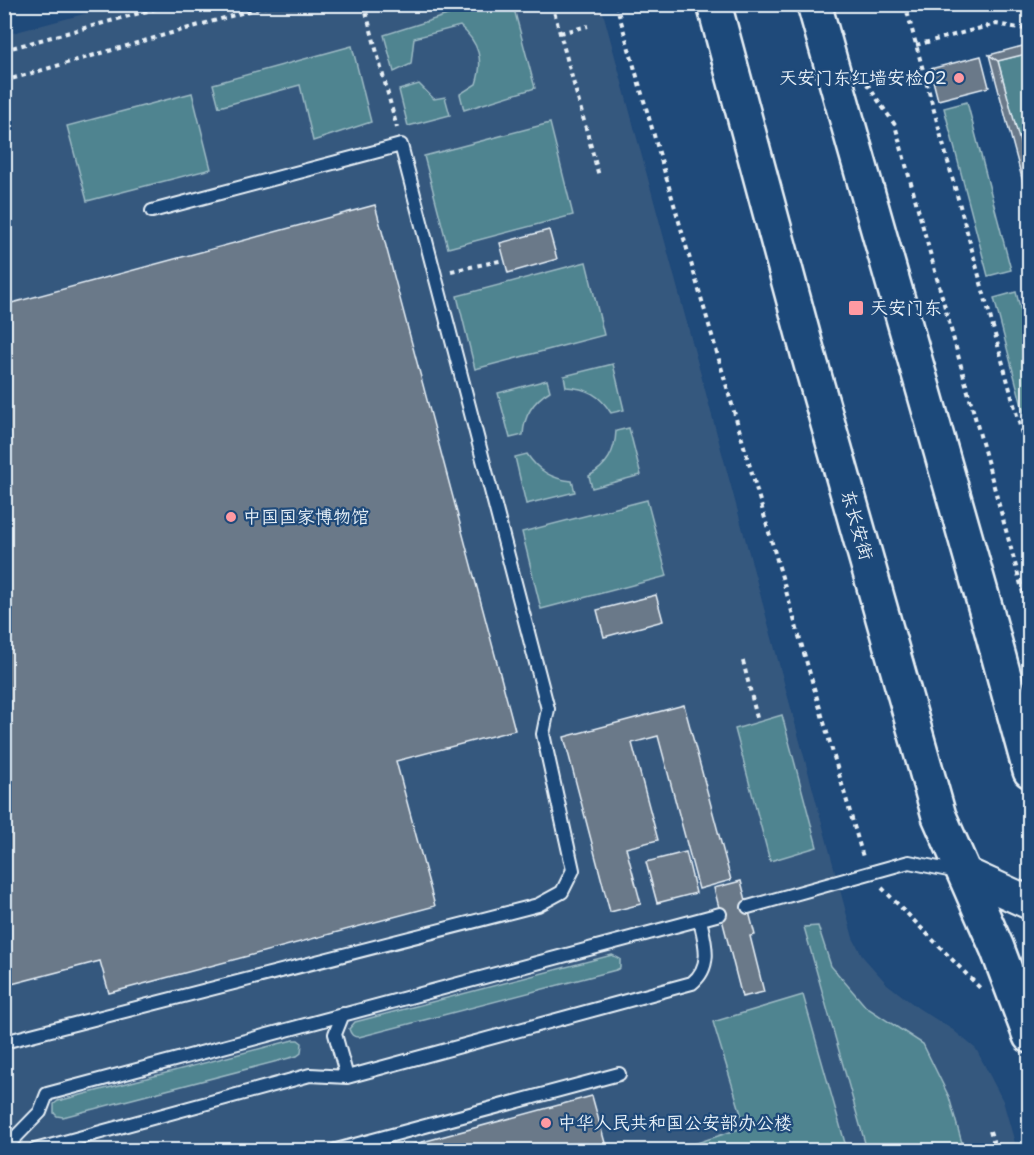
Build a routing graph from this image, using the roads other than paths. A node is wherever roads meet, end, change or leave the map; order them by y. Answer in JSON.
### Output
{"nodes":[{"id":1,"x":714,"y":4,"type":"edge"},
{"id":2,"x":814,"y":4,"type":"edge"},
{"id":3,"x":152,"y":211,"type":"dead end"},
{"id":4,"x":1029,"y":771,"type":"edge"},
{"id":5,"x":964,"y":873,"type":"junction"},
{"id":6,"x":1029,"y":903,"type":"edge"},
{"id":7,"x":748,"y":907,"type":"dead end"},
{"id":8,"x":720,"y":914,"type":"dead end"},
{"id":9,"x":700,"y":920,"type":"junction"},
{"id":10,"x":343,"y":1014,"type":"junction"},
{"id":11,"x":1029,"y":1036,"type":"edge"},
{"id":12,"x":4,"y":1042,"type":"edge"},
{"id":13,"x":619,"y":1074,"type":"dead end"},
{"id":14,"x":347,"y":1077,"type":"junction"},
{"id":15,"x":4,"y":1149,"type":"edge"},
{"id":16,"x":35,"y":1150,"type":"edge"},
{"id":17,"x":336,"y":1150,"type":"edge"}],
"edges":[{"from":1,"to":5,"type":"highway","name":"东长安街"},
{"from":2,"to":4,"type":"highway"},
{"from":3,"to":12,"type":"lane"},
{"from":5,"to":6,"type":"street"},
{"from":5,"to":7,"type":"lane"},
{"from":5,"to":11,"type":"highway","name":"东长安街"},
{"from":8,"to":9,"type":"lane"},
{"from":9,"to":10,"type":"lane"},
{"from":9,"to":14,"type":"lane"},
{"from":10,"to":14,"type":"lane"},
{"from":10,"to":15,"type":"lane"},
{"from":13,"to":17,"type":"lane"},
{"from":14,"to":16,"type":"lane"}]}
